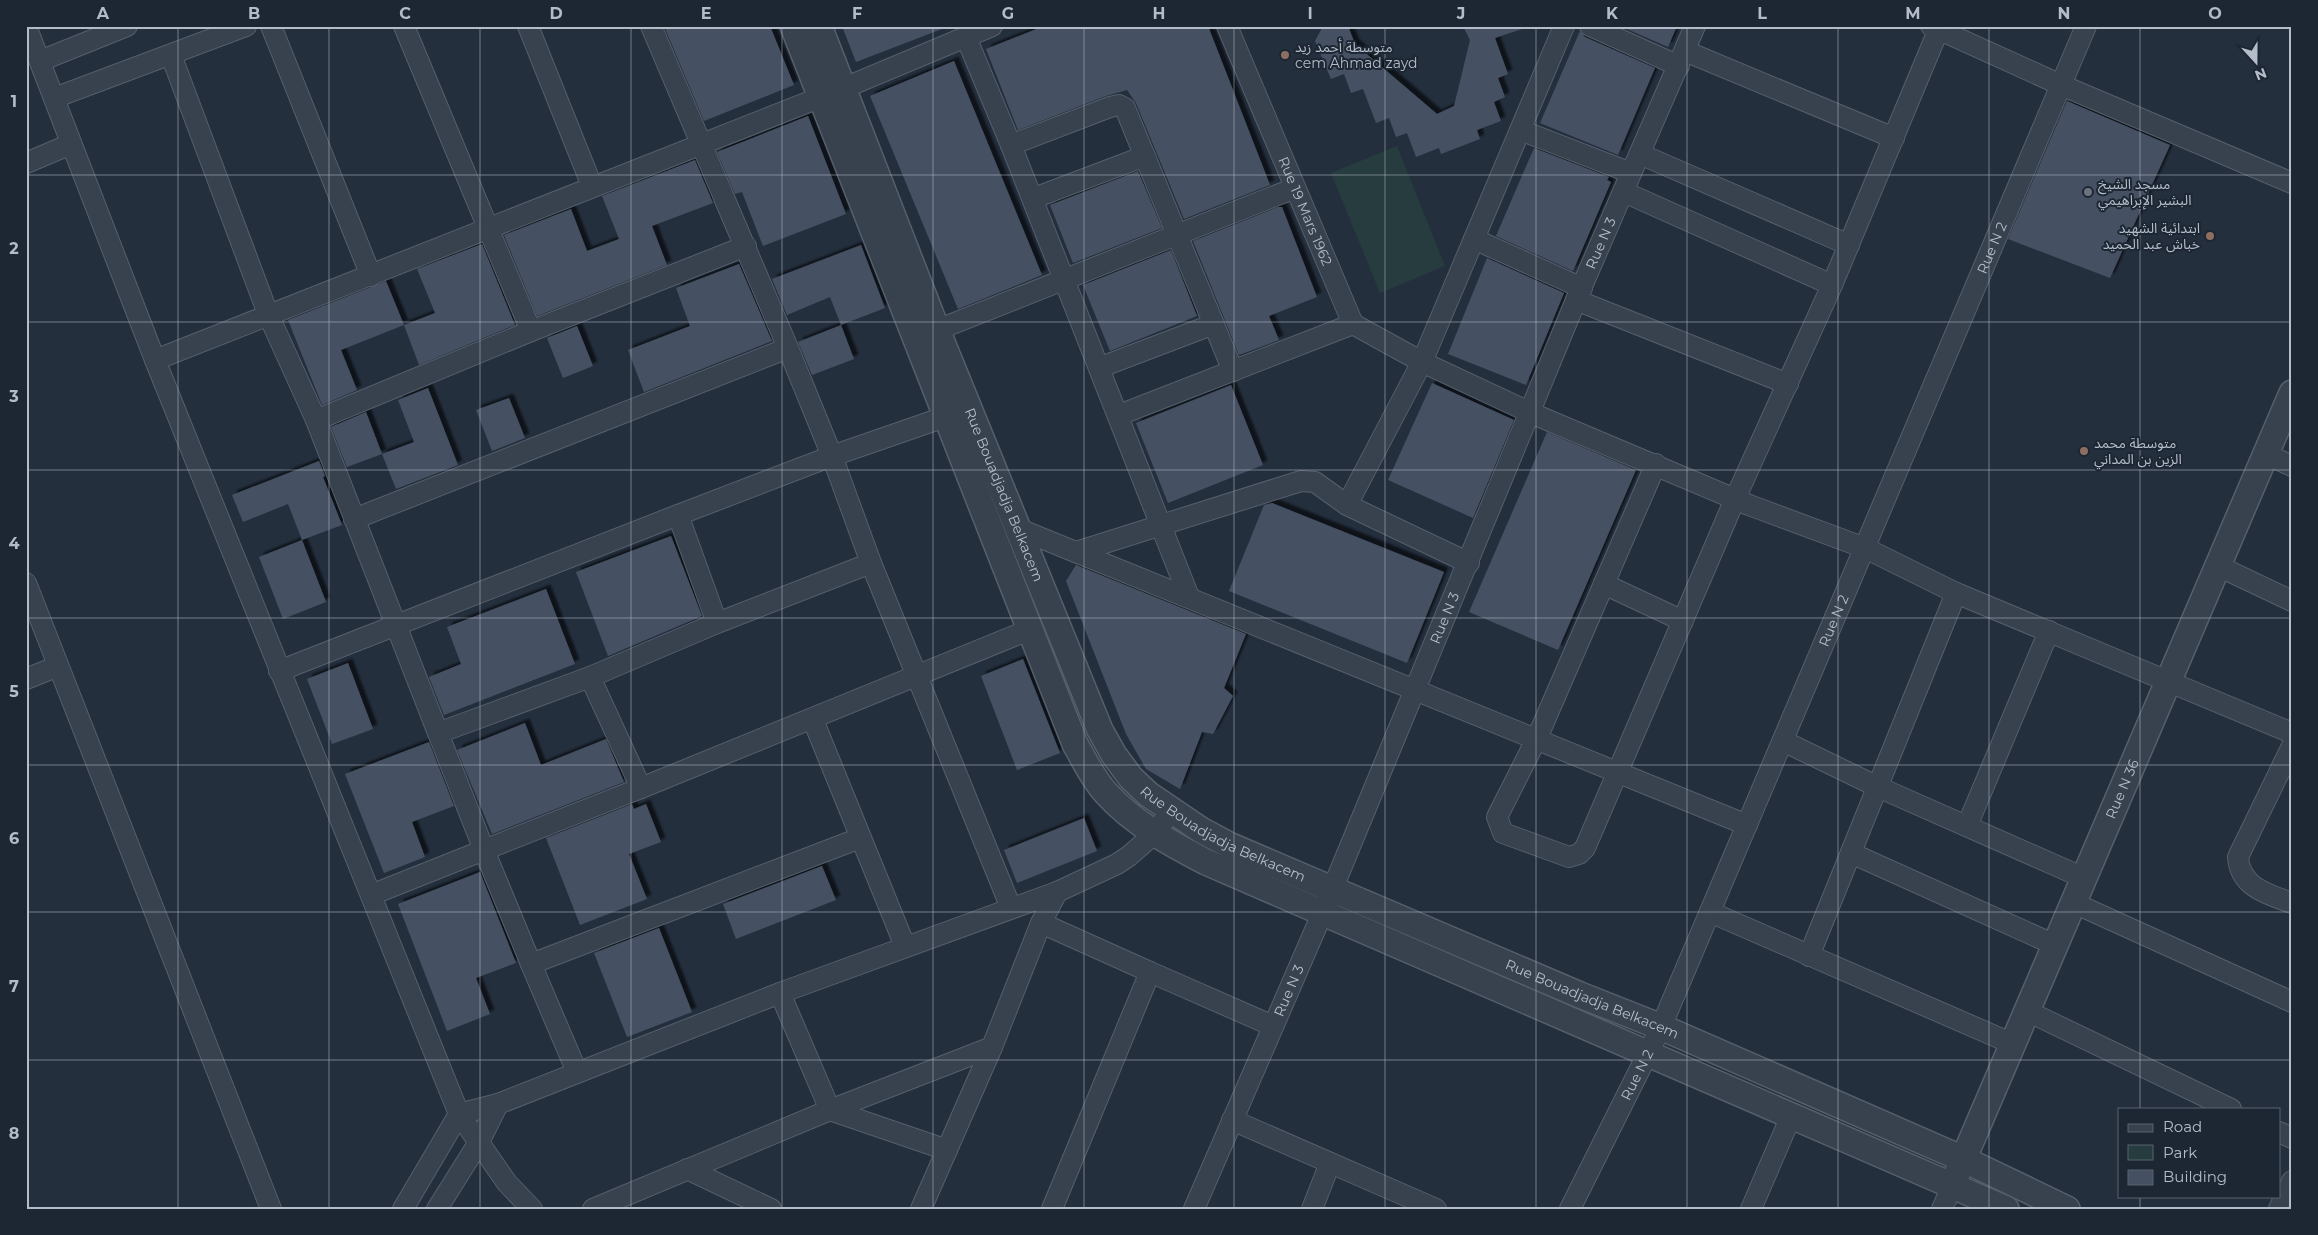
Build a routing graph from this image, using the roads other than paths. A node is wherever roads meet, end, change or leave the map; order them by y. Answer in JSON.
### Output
{"nodes":[{"id":1,"x":26,"y":26,"type":"edge"},
{"id":2,"x":127,"y":26,"type":"edge"},
{"id":3,"x":246,"y":26,"type":"edge"},
{"id":4,"x":272,"y":26,"type":"edge"},
{"id":5,"x":404,"y":26,"type":"edge"},
{"id":6,"x":528,"y":26,"type":"edge"},
{"id":7,"x":651,"y":26,"type":"edge"},
{"id":8,"x":793,"y":26,"type":"edge"},
{"id":9,"x":819,"y":26,"type":"edge"},
{"id":10,"x":992,"y":26,"type":"edge"},
{"id":11,"x":1227,"y":26,"type":"edge"},
{"id":12,"x":1564,"y":26,"type":"edge"},
{"id":13,"x":1590,"y":26,"type":"edge"},
{"id":14,"x":1695,"y":26,"type":"edge"},
{"id":15,"x":2086,"y":26,"type":"edge"},
{"id":16,"x":1937,"y":27,"type":"edge"},
{"id":17,"x":966,"y":36,"type":"junction"},
{"id":18,"x":171,"y":55,"type":"junction"},
{"id":19,"x":1682,"y":58,"type":"junction"},
{"id":20,"x":40,"y":61,"type":"junction"},
{"id":21,"x":2061,"y":85,"type":"junction"},
{"id":22,"x":833,"y":93,"type":"junction"},
{"id":23,"x":54,"y":98,"type":"junction"},
{"id":24,"x":1520,"y":130,"type":"junction"},
{"id":25,"x":1894,"y":138,"type":"junction"},
{"id":26,"x":71,"y":144,"type":"junction"},
{"id":27,"x":701,"y":144,"type":"junction"},
{"id":28,"x":1011,"y":145,"type":"junction"},
{"id":29,"x":1640,"y":154,"type":"junction"},
{"id":30,"x":1145,"y":156,"type":"junction"},
{"id":31,"x":26,"y":163,"type":"edge"},
{"id":32,"x":1631,"y":173,"type":"junction"},
{"id":33,"x":2292,"y":184,"type":"edge"},
{"id":34,"x":592,"y":186,"type":"junction"},
{"id":35,"x":1295,"y":188,"type":"junction"},
{"id":36,"x":1624,"y":192,"type":"junction"},
{"id":37,"x":1034,"y":198,"type":"junction"},
{"id":38,"x":487,"y":228,"type":"junction"},
{"id":39,"x":1178,"y":236,"type":"junction"},
{"id":40,"x":1474,"y":239,"type":"junction"},
{"id":41,"x":1849,"y":245,"type":"junction"},
{"id":42,"x":746,"y":246,"type":"junction"},
{"id":43,"x":371,"y":276,"type":"junction"},
{"id":44,"x":1066,"y":280,"type":"junction"},
{"id":45,"x":1832,"y":285,"type":"junction"},
{"id":46,"x":1579,"y":294,"type":"junction"},
{"id":47,"x":268,"y":314,"type":"junction"},
{"id":48,"x":1214,"y":324,"type":"junction"},
{"id":49,"x":1353,"y":324,"type":"junction"},
{"id":50,"x":937,"y":330,"type":"junction"},
{"id":51,"x":531,"y":331,"type":"junction"},
{"id":52,"x":788,"y":348,"type":"junction"},
{"id":53,"x":155,"y":360,"type":"junction"},
{"id":54,"x":1422,"y":362,"type":"junction"},
{"id":55,"x":1100,"y":367,"type":"junction"},
{"id":56,"x":1233,"y":371,"type":"junction"},
{"id":57,"x":1788,"y":384,"type":"junction"},
{"id":58,"x":2292,"y":393,"type":"edge"},
{"id":59,"x":958,"y":412,"type":"junction"},
{"id":60,"x":1530,"y":413,"type":"junction"},
{"id":61,"x":1119,"y":415,"type":"junction"},
{"id":62,"x":316,"y":420,"type":"junction"},
{"id":63,"x":2266,"y":454,"type":"junction"},
{"id":64,"x":832,"y":456,"type":"junction"},
{"id":65,"x":1656,"y":464,"type":"junction"},
{"id":66,"x":2292,"y":466,"type":"edge"},
{"id":67,"x":1735,"y":499,"type":"junction"},
{"id":68,"x":1347,"y":505,"type":"junction"},
{"id":69,"x":678,"y":514,"type":"junction"},
{"id":70,"x":354,"y":519,"type":"junction"},
{"id":71,"x":1163,"y":524,"type":"junction"},
{"id":72,"x":1018,"y":529,"type":"junction"},
{"id":73,"x":1865,"y":548,"type":"junction"},
{"id":74,"x":1076,"y":552,"type":"junction"},
{"id":75,"x":871,"y":563,"type":"junction"},
{"id":76,"x":1468,"y":564,"type":"junction"},
{"id":77,"x":2218,"y":566,"type":"junction"},
{"id":78,"x":26,"y":583,"type":"edge"},
{"id":79,"x":1604,"y":584,"type":"junction"},
{"id":80,"x":1956,"y":593,"type":"junction"},
{"id":81,"x":1189,"y":597,"type":"junction"},
{"id":82,"x":2292,"y":601,"type":"edge"},
{"id":83,"x":1682,"y":621,"type":"junction"},
{"id":84,"x":717,"y":623,"type":"junction"},
{"id":85,"x":396,"y":625,"type":"junction"},
{"id":86,"x":1031,"y":629,"type":"junction"},
{"id":87,"x":2049,"y":631,"type":"junction"},
{"id":88,"x":58,"y":666,"type":"junction"},
{"id":89,"x":279,"y":671,"type":"junction"},
{"id":90,"x":590,"y":676,"type":"junction"},
{"id":91,"x":917,"y":676,"type":"junction"},
{"id":92,"x":26,"y":679,"type":"edge"},
{"id":93,"x":2169,"y":680,"type":"junction"},
{"id":94,"x":1415,"y":689,"type":"junction"},
{"id":95,"x":814,"y":720,"type":"junction"},
{"id":96,"x":438,"y":733,"type":"junction"},
{"id":97,"x":2292,"y":733,"type":"edge"},
{"id":98,"x":1537,"y":738,"type":"junction"},
{"id":99,"x":1783,"y":741,"type":"junction"},
{"id":100,"x":2292,"y":746,"type":"edge"},
{"id":101,"x":1618,"y":772,"type":"junction"},
{"id":102,"x":1878,"y":787,"type":"junction"},
{"id":103,"x":641,"y":788,"type":"junction"},
{"id":104,"x":1171,"y":812,"type":"junction"},
{"id":105,"x":1747,"y":825,"type":"junction"},
{"id":106,"x":1967,"y":826,"type":"junction"},
{"id":107,"x":1155,"y":833,"type":"junction"},
{"id":108,"x":860,"y":838,"type":"junction"},
{"id":109,"x":484,"y":850,"type":"junction"},
{"id":110,"x":1851,"y":854,"type":"junction"},
{"id":111,"x":2084,"y":878,"type":"junction"},
{"id":112,"x":1057,"y":892,"type":"junction"},
{"id":113,"x":371,"y":895,"type":"junction"},
{"id":114,"x":1327,"y":900,"type":"junction"},
{"id":115,"x":2074,"y":902,"type":"junction"},
{"id":116,"x":2292,"y":903,"type":"edge"},
{"id":117,"x":1011,"y":908,"type":"junction"},
{"id":118,"x":1710,"y":912,"type":"junction"},
{"id":119,"x":1041,"y":923,"type":"junction"},
{"id":120,"x":2055,"y":945,"type":"junction"},
{"id":121,"x":905,"y":946,"type":"junction"},
{"id":122,"x":1809,"y":956,"type":"junction"},
{"id":123,"x":531,"y":964,"type":"junction"},
{"id":124,"x":1150,"y":972,"type":"junction"},
{"id":125,"x":780,"y":993,"type":"junction"},
{"id":126,"x":2292,"y":1002,"type":"edge"},
{"id":127,"x":2027,"y":1011,"type":"junction"},
{"id":128,"x":1273,"y":1026,"type":"junction"},
{"id":129,"x":1661,"y":1027,"type":"junction"},
{"id":130,"x":2013,"y":1044,"type":"junction"},
{"id":131,"x":992,"y":1047,"type":"junction"},
{"id":132,"x":1649,"y":1054,"type":"junction"},
{"id":133,"x":577,"y":1072,"type":"junction"},
{"id":134,"x":498,"y":1104,"type":"junction"},
{"id":135,"x":2229,"y":1108,"type":"edge"},
{"id":136,"x":830,"y":1110,"type":"junction"},
{"id":137,"x":459,"y":1114,"type":"junction"},
{"id":138,"x":1791,"y":1116,"type":"junction"},
{"id":139,"x":1232,"y":1120,"type":"junction"},
{"id":140,"x":2280,"y":1132,"type":"edge"},
{"id":141,"x":2292,"y":1138,"type":"edge"},
{"id":142,"x":478,"y":1142,"type":"junction"},
{"id":143,"x":947,"y":1150,"type":"junction"},
{"id":144,"x":1964,"y":1159,"type":"junction"},
{"id":145,"x":1330,"y":1163,"type":"junction"},
{"id":146,"x":687,"y":1169,"type":"junction"},
{"id":147,"x":2292,"y":1181,"type":"edge"},
{"id":148,"x":1953,"y":1184,"type":"junction"},
{"id":149,"x":271,"y":1209,"type":"edge"},
{"id":150,"x":403,"y":1209,"type":"edge"},
{"id":151,"x":437,"y":1209,"type":"edge"},
{"id":152,"x":532,"y":1209,"type":"edge"},
{"id":153,"x":593,"y":1209,"type":"edge"},
{"id":154,"x":771,"y":1209,"type":"edge"},
{"id":155,"x":921,"y":1209,"type":"edge"},
{"id":156,"x":1052,"y":1209,"type":"edge"},
{"id":157,"x":1194,"y":1209,"type":"edge"},
{"id":158,"x":1312,"y":1209,"type":"edge"},
{"id":159,"x":1436,"y":1209,"type":"edge"},
{"id":160,"x":1570,"y":1209,"type":"edge"},
{"id":161,"x":1751,"y":1209,"type":"edge"},
{"id":162,"x":1942,"y":1209,"type":"edge"},
{"id":163,"x":2006,"y":1209,"type":"edge"},
{"id":164,"x":2067,"y":1209,"type":"edge"},
{"id":165,"x":2279,"y":1209,"type":"edge"}],
"edges":[{"from":1,"to":20,"type":"street"},
{"from":2,"to":20,"type":"street"},
{"from":3,"to":18,"type":"street"},
{"from":4,"to":43,"type":"street"},
{"from":5,"to":38,"type":"street"},
{"from":6,"to":34,"type":"street"},
{"from":7,"to":27,"type":"street"},
{"from":8,"to":22,"type":"street","name":"Rue Bouadjadja Belkacem"},
{"from":9,"to":22,"type":"street","name":"Rue Bouadjadja Belkacem"},
{"from":10,"to":17,"type":"street"},
{"from":11,"to":35,"type":"street","name":"Rue 19 Mars 1962"},
{"from":12,"to":24,"type":"street"},
{"from":13,"to":19,"type":"street"},
{"from":14,"to":19,"type":"street","name":"Rue N 3"},
{"from":15,"to":21,"type":"street","name":"Rue N 2"},
{"from":16,"to":21,"type":"street"},
{"from":16,"to":25,"type":"street"},
{"from":17,"to":22,"type":"street"},
{"from":17,"to":28,"type":"street"},
{"from":18,"to":23,"type":"street"},
{"from":18,"to":47,"type":"street"},
{"from":19,"to":25,"type":"street"},
{"from":19,"to":29,"type":"street","name":"Rue N 3"},
{"from":20,"to":23,"type":"street"},
{"from":21,"to":33,"type":"street"},
{"from":21,"to":73,"type":"street","name":"Rue N 2"},
{"from":22,"to":27,"type":"street"},
{"from":22,"to":50,"type":"street","name":"Rue Bouadjadja Belkacem"},
{"from":22,"to":59,"type":"street","name":"Rue Bouadjadja Belkacem"},
{"from":23,"to":26,"type":"street"},
{"from":24,"to":32,"type":"street"},
{"from":24,"to":40,"type":"street"},
{"from":25,"to":41,"type":"street"},
{"from":26,"to":31,"type":"street"},
{"from":26,"to":53,"type":"street"},
{"from":27,"to":34,"type":"street"},
{"from":27,"to":42,"type":"street"},
{"from":28,"to":30,"type":"street"},
{"from":28,"to":37,"type":"street"},
{"from":29,"to":32,"type":"street","name":"Rue N 3"},
{"from":29,"to":41,"type":"street"},
{"from":30,"to":37,"type":"street"},
{"from":30,"to":39,"type":"street"},
{"from":32,"to":36,"type":"street","name":"Rue N 3"},
{"from":34,"to":38,"type":"street"},
{"from":35,"to":39,"type":"street"},
{"from":35,"to":49,"type":"street","name":"Rue 19 Mars 1962"},
{"from":36,"to":45,"type":"street"},
{"from":36,"to":46,"type":"street","name":"Rue N 3"},
{"from":37,"to":44,"type":"street"},
{"from":38,"to":43,"type":"street"},
{"from":38,"to":51,"type":"street"},
{"from":39,"to":44,"type":"street"},
{"from":39,"to":48,"type":"street"},
{"from":40,"to":46,"type":"street"},
{"from":40,"to":54,"type":"street"},
{"from":41,"to":45,"type":"street"},
{"from":42,"to":51,"type":"street"},
{"from":42,"to":52,"type":"street"},
{"from":43,"to":47,"type":"street"},
{"from":44,"to":50,"type":"street"},
{"from":44,"to":55,"type":"street"},
{"from":45,"to":57,"type":"street"},
{"from":46,"to":57,"type":"street"},
{"from":46,"to":60,"type":"street","name":"Rue N 3"},
{"from":47,"to":53,"type":"street"},
{"from":47,"to":62,"type":"street"},
{"from":48,"to":55,"type":"street"},
{"from":48,"to":56,"type":"street"},
{"from":49,"to":54,"type":"street"},
{"from":49,"to":56,"type":"street"},
{"from":50,"to":59,"type":"street","name":"Rue Bouadjadja Belkacem"},
{"from":51,"to":62,"type":"street"},
{"from":52,"to":64,"type":"street"},
{"from":52,"to":70,"type":"street"},
{"from":53,"to":89,"type":"street"},
{"from":54,"to":60,"type":"street"},
{"from":54,"to":68,"type":"street"},
{"from":55,"to":61,"type":"street"},
{"from":56,"to":61,"type":"street"},
{"from":57,"to":67,"type":"street"},
{"from":58,"to":63,"type":"street","name":"Rue N 36"},
{"from":59,"to":64,"type":"street"},
{"from":59,"to":72,"type":"street","name":"Rue Bouadjadja Belkacem"},
{"from":59,"to":86,"type":"street","name":"Rue Bouadjadja Belkacem"},
{"from":60,"to":65,"type":"street"},
{"from":60,"to":76,"type":"street","name":"Rue N 3"},
{"from":61,"to":71,"type":"street"},
{"from":62,"to":70,"type":"street"},
{"from":63,"to":66,"type":"street"},
{"from":63,"to":77,"type":"street","name":"Rue N 36"},
{"from":64,"to":69,"type":"street"},
{"from":64,"to":75,"type":"street"},
{"from":65,"to":67,"type":"street"},
{"from":65,"to":79,"type":"street"},
{"from":67,"to":73,"type":"street"},
{"from":67,"to":83,"type":"street"},
{"from":68,"to":71,"type":"street"},
{"from":68,"to":76,"type":"street"},
{"from":69,"to":84,"type":"street"},
{"from":69,"to":85,"type":"street"},
{"from":70,"to":85,"type":"street"},
{"from":71,"to":74,"type":"street"},
{"from":71,"to":81,"type":"street"},
{"from":72,"to":74,"type":"street"},
{"from":72,"to":104,"type":"street","name":"Rue Bouadjadja Belkacem"},
{"from":73,"to":80,"type":"street"},
{"from":73,"to":99,"type":"street","name":"Rue N 2"},
{"from":74,"to":81,"type":"street"},
{"from":75,"to":84,"type":"street"},
{"from":75,"to":91,"type":"street"},
{"from":76,"to":94,"type":"street","name":"Rue N 3"},
{"from":77,"to":82,"type":"street"},
{"from":77,"to":93,"type":"street","name":"Rue N 36"},
{"from":78,"to":88,"type":"street"},
{"from":79,"to":83,"type":"street"},
{"from":79,"to":98,"type":"street"},
{"from":80,"to":87,"type":"street"},
{"from":80,"to":102,"type":"street"},
{"from":81,"to":94,"type":"street"},
{"from":83,"to":101,"type":"street"},
{"from":84,"to":90,"type":"street"},
{"from":85,"to":89,"type":"street"},
{"from":85,"to":96,"type":"street"},
{"from":86,"to":91,"type":"street"},
{"from":86,"to":107,"type":"street","name":"Rue Bouadjadja Belkacem"},
{"from":87,"to":93,"type":"street"},
{"from":87,"to":106,"type":"street"},
{"from":88,"to":92,"type":"street"},
{"from":88,"to":149,"type":"street"},
{"from":89,"to":113,"type":"street"},
{"from":90,"to":96,"type":"street"},
{"from":90,"to":103,"type":"street"},
{"from":91,"to":95,"type":"street"},
{"from":91,"to":117,"type":"street"},
{"from":93,"to":97,"type":"street"},
{"from":93,"to":111,"type":"street","name":"Rue N 36"},
{"from":94,"to":98,"type":"street"},
{"from":94,"to":114,"type":"street","name":"Rue N 3"},
{"from":95,"to":103,"type":"street"},
{"from":95,"to":108,"type":"street"},
{"from":96,"to":109,"type":"street"},
{"from":98,"to":101,"type":"street"},
{"from":98,"to":101,"type":"street"},
{"from":99,"to":102,"type":"street"},
{"from":99,"to":105,"type":"street","name":"Rue N 2"},
{"from":100,"to":116,"type":"street"},
{"from":101,"to":105,"type":"street"},
{"from":102,"to":106,"type":"street"},
{"from":102,"to":110,"type":"street"},
{"from":103,"to":109,"type":"street"},
{"from":104,"to":107,"type":"street"},
{"from":104,"to":114,"type":"street","name":"Rue Bouadjadja Belkacem"},
{"from":105,"to":118,"type":"street","name":"Rue N 2"},
{"from":106,"to":111,"type":"street"},
{"from":107,"to":112,"type":"street"},
{"from":107,"to":114,"type":"street","name":"Rue Bouadjadja Belkacem"},
{"from":108,"to":121,"type":"street"},
{"from":108,"to":123,"type":"street"},
{"from":109,"to":113,"type":"street"},
{"from":109,"to":123,"type":"street"},
{"from":110,"to":120,"type":"street"},
{"from":110,"to":122,"type":"street"},
{"from":111,"to":115,"type":"street","name":"Rue N 36"},
{"from":112,"to":117,"type":"street"},
{"from":112,"to":119,"type":"street"},
{"from":113,"to":137,"type":"street"},
{"from":114,"to":128,"type":"street","name":"Rue N 3"},
{"from":114,"to":129,"type":"street","name":"Rue Bouadjadja Belkacem"},
{"from":114,"to":132,"type":"street","name":"Rue Bouadjadja Belkacem"},
{"from":115,"to":120,"type":"street","name":"Rue N 36"},
{"from":115,"to":126,"type":"street"},
{"from":117,"to":121,"type":"street"},
{"from":118,"to":122,"type":"street"},
{"from":118,"to":129,"type":"street","name":"Rue N 2"},
{"from":119,"to":124,"type":"street"},
{"from":119,"to":131,"type":"street"},
{"from":120,"to":127,"type":"street","name":"Rue N 36"},
{"from":121,"to":125,"type":"street"},
{"from":122,"to":130,"type":"street"},
{"from":123,"to":133,"type":"street"},
{"from":124,"to":128,"type":"street"},
{"from":124,"to":156,"type":"street"},
{"from":125,"to":133,"type":"street"},
{"from":125,"to":136,"type":"street"},
{"from":127,"to":130,"type":"street","name":"Rue N 36"},
{"from":127,"to":135,"type":"street"},
{"from":128,"to":139,"type":"street","name":"Rue N 3"},
{"from":129,"to":132,"type":"street","name":"Rue N 2"},
{"from":129,"to":144,"type":"street","name":"Rue Bouadjadja Belkacem"},
{"from":130,"to":144,"type":"street","name":"Rue N 36"},
{"from":131,"to":136,"type":"street"},
{"from":131,"to":143,"type":"street"},
{"from":132,"to":138,"type":"street","name":"Rue Bouadjadja Belkacem"},
{"from":132,"to":160,"type":"street","name":"Rue N 2"},
{"from":133,"to":134,"type":"street"},
{"from":134,"to":137,"type":"street"},
{"from":134,"to":142,"type":"street"},
{"from":136,"to":143,"type":"street"},
{"from":136,"to":146,"type":"street"},
{"from":137,"to":142,"type":"street"},
{"from":137,"to":150,"type":"street"},
{"from":138,"to":148,"type":"street","name":"Rue Bouadjadja Belkacem"},
{"from":138,"to":161,"type":"street"},
{"from":139,"to":145,"type":"street"},
{"from":139,"to":157,"type":"street","name":"Rue N 3"},
{"from":140,"to":141,"type":"street"},
{"from":142,"to":151,"type":"street"},
{"from":142,"to":152,"type":"street"},
{"from":143,"to":155,"type":"street"},
{"from":144,"to":148,"type":"street","name":"Rue N 36"},
{"from":144,"to":164,"type":"street","name":"Rue Bouadjadja Belkacem"},
{"from":145,"to":158,"type":"street"},
{"from":145,"to":159,"type":"street"},
{"from":146,"to":153,"type":"street"},
{"from":146,"to":154,"type":"street"},
{"from":147,"to":165,"type":"street"},
{"from":148,"to":162,"type":"street"},
{"from":148,"to":163,"type":"street","name":"Rue Bouadjadja Belkacem"}]}
